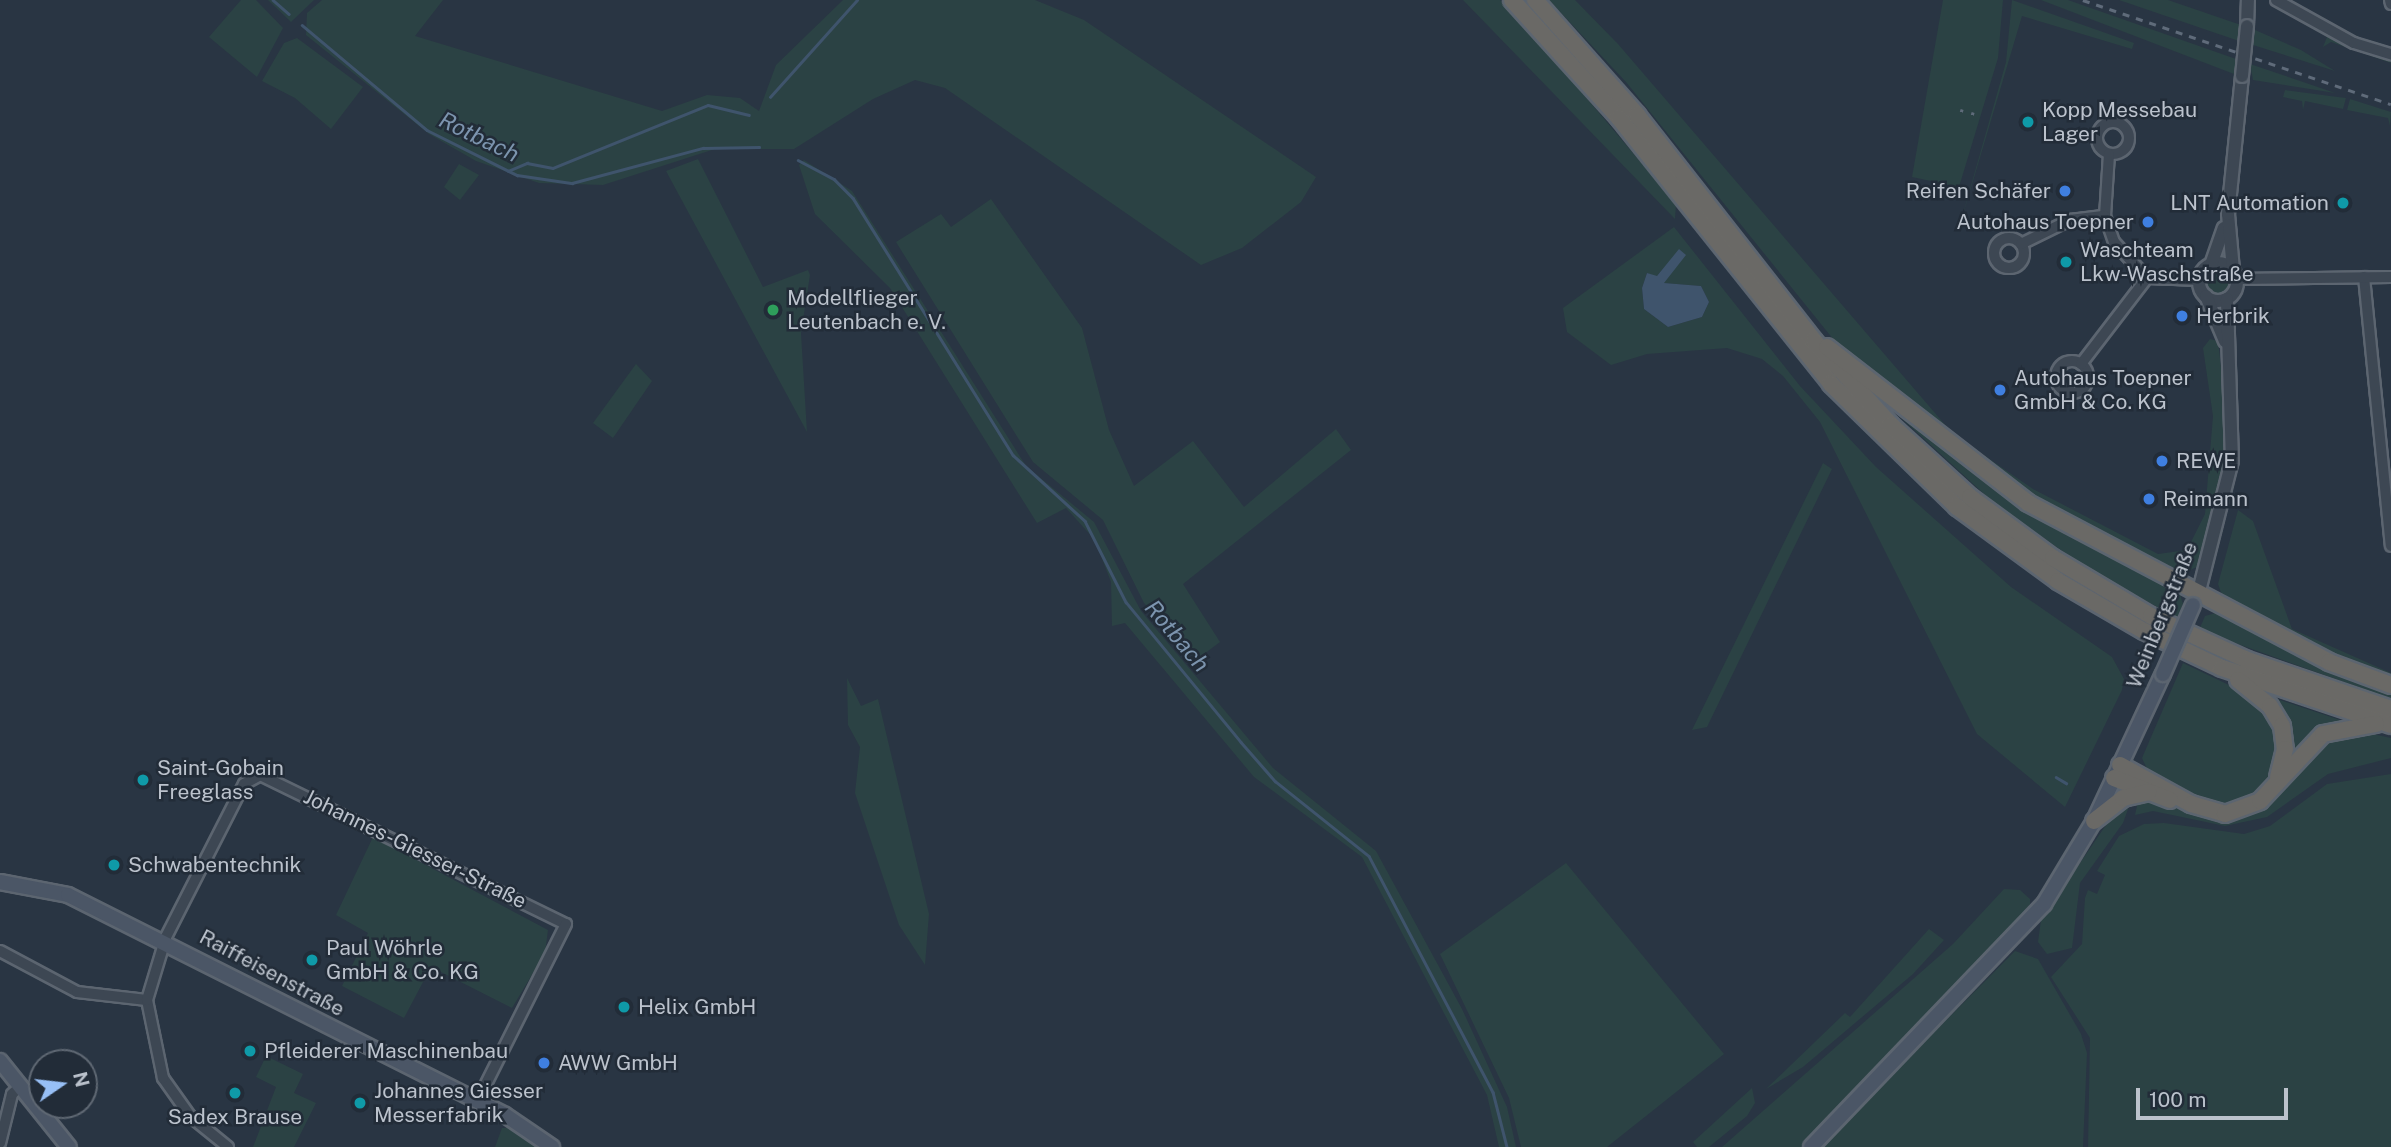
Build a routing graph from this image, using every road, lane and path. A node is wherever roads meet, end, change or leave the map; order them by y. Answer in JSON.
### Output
{"nodes":[{"id":1,"x":1512,"y":0,"type":"edge"},
{"id":2,"x":1535,"y":0,"type":"edge"},
{"id":3,"x":2248,"y":0,"type":"edge"},
{"id":4,"x":2276,"y":0,"type":"edge"},
{"id":5,"x":2391,"y":54,"type":"edge"},
{"id":6,"x":2109,"y":154,"type":"dead end"},
{"id":7,"x":2228,"y":214,"type":"junction"},
{"id":8,"x":2105,"y":216,"type":"junction"},
{"id":9,"x":2021,"y":244,"type":"dead end"},
{"id":10,"x":2211,"y":265,"type":"junction"},
{"id":11,"x":2235,"y":275,"type":"junction"},
{"id":12,"x":2364,"y":277,"type":"junction"},
{"id":13,"x":2391,"y":277,"type":"edge"},
{"id":14,"x":2147,"y":278,"type":"junction"},
{"id":15,"x":2200,"y":280,"type":"junction"},
{"id":16,"x":2206,"y":296,"type":"junction"},
{"id":17,"x":2227,"y":299,"type":"junction"},
{"id":18,"x":1814,"y":341,"type":"junction"},
{"id":19,"x":2228,"y":349,"type":"junction"},
{"id":20,"x":2081,"y":364,"type":"dead end"},
{"id":21,"x":2391,"y":546,"type":"edge"},
{"id":22,"x":2196,"y":598,"type":"junction"},
{"id":23,"x":2222,"y":668,"type":"junction"},
{"id":24,"x":2391,"y":685,"type":"edge"},
{"id":25,"x":2389,"y":719,"type":"edge"},
{"id":26,"x":2117,"y":771,"type":"junction"},
{"id":27,"x":2272,"y":789,"type":"junction"},
{"id":28,"x":2148,"y":792,"type":"junction"},
{"id":29,"x":2191,"y":804,"type":"junction"},
{"id":30,"x":2094,"y":821,"type":"junction"},
{"id":31,"x":0,"y":882,"type":"edge"},
{"id":32,"x":164,"y":941,"type":"junction"},
{"id":33,"x":0,"y":951,"type":"edge"},
{"id":34,"x":147,"y":1000,"type":"junction"},
{"id":35,"x":0,"y":1061,"type":"edge"},
{"id":36,"x":19,"y":1088,"type":"junction"},
{"id":37,"x":477,"y":1102,"type":"junction"},
{"id":38,"x":0,"y":1143,"type":"edge"},
{"id":39,"x":69,"y":1147,"type":"edge"},
{"id":40,"x":228,"y":1147,"type":"edge"},
{"id":41,"x":552,"y":1147,"type":"edge"},
{"id":42,"x":1811,"y":1147,"type":"edge"}],
"edges":[{"from":1,"to":23,"type":"highway"},
{"from":2,"to":18,"type":"highway"},
{"from":3,"to":7,"type":"street","bridge":true},
{"from":4,"to":5,"type":"street"},
{"from":6,"to":8,"type":"street"},
{"from":7,"to":10,"type":"street"},
{"from":7,"to":11,"type":"street"},
{"from":8,"to":9,"type":"street"},
{"from":8,"to":14,"type":"street"},
{"from":10,"to":11,"type":"street"},
{"from":10,"to":15,"type":"street"},
{"from":11,"to":12,"type":"street"},
{"from":11,"to":17,"type":"street","name":"Weinbergstraße"},
{"from":12,"to":13,"type":"street"},
{"from":12,"to":21,"type":"street"},
{"from":14,"to":15,"type":"street"},
{"from":14,"to":20,"type":"street"},
{"from":15,"to":16,"type":"street","name":"Weinbergstraße"},
{"from":16,"to":17,"type":"street"},
{"from":16,"to":19,"type":"street","name":"Weinbergstraße"},
{"from":17,"to":19,"type":"street","name":"Weinbergstraße"},
{"from":18,"to":22,"type":"highway"},
{"from":18,"to":25,"type":"highway"},
{"from":19,"to":22,"type":"street","name":"Weinbergstraße"},
{"from":22,"to":24,"type":"highway"},
{"from":22,"to":26,"type":"main road","name":"Weinbergstraße","bridge":true},
{"from":23,"to":25,"type":"highway"},
{"from":23,"to":27,"type":"highway"},
{"from":25,"to":27,"type":"highway"},
{"from":26,"to":28,"type":"highway"},
{"from":26,"to":29,"type":"highway"},
{"from":26,"to":30,"type":"main road","name":"Weinbergstraße"},
{"from":27,"to":29,"type":"highway"},
{"from":28,"to":29,"type":"highway"},
{"from":28,"to":30,"type":"highway"},
{"from":30,"to":42,"type":"main road","name":"Weinbergstraße"},
{"from":31,"to":32,"type":"main road","name":"Raiffeisenstraße"},
{"from":32,"to":34,"type":"street"},
{"from":32,"to":37,"type":"main road","name":"Raiffeisenstraße"},
{"from":32,"to":37,"type":"street","name":"Johannes-Giesser-Straße"},
{"from":33,"to":34,"type":"street"},
{"from":34,"to":40,"type":"street"},
{"from":35,"to":36,"type":"main road"},
{"from":36,"to":38,"type":"street"},
{"from":36,"to":39,"type":"main road"},
{"from":37,"to":41,"type":"main road","name":"Raiffeisenstraße"}]}
